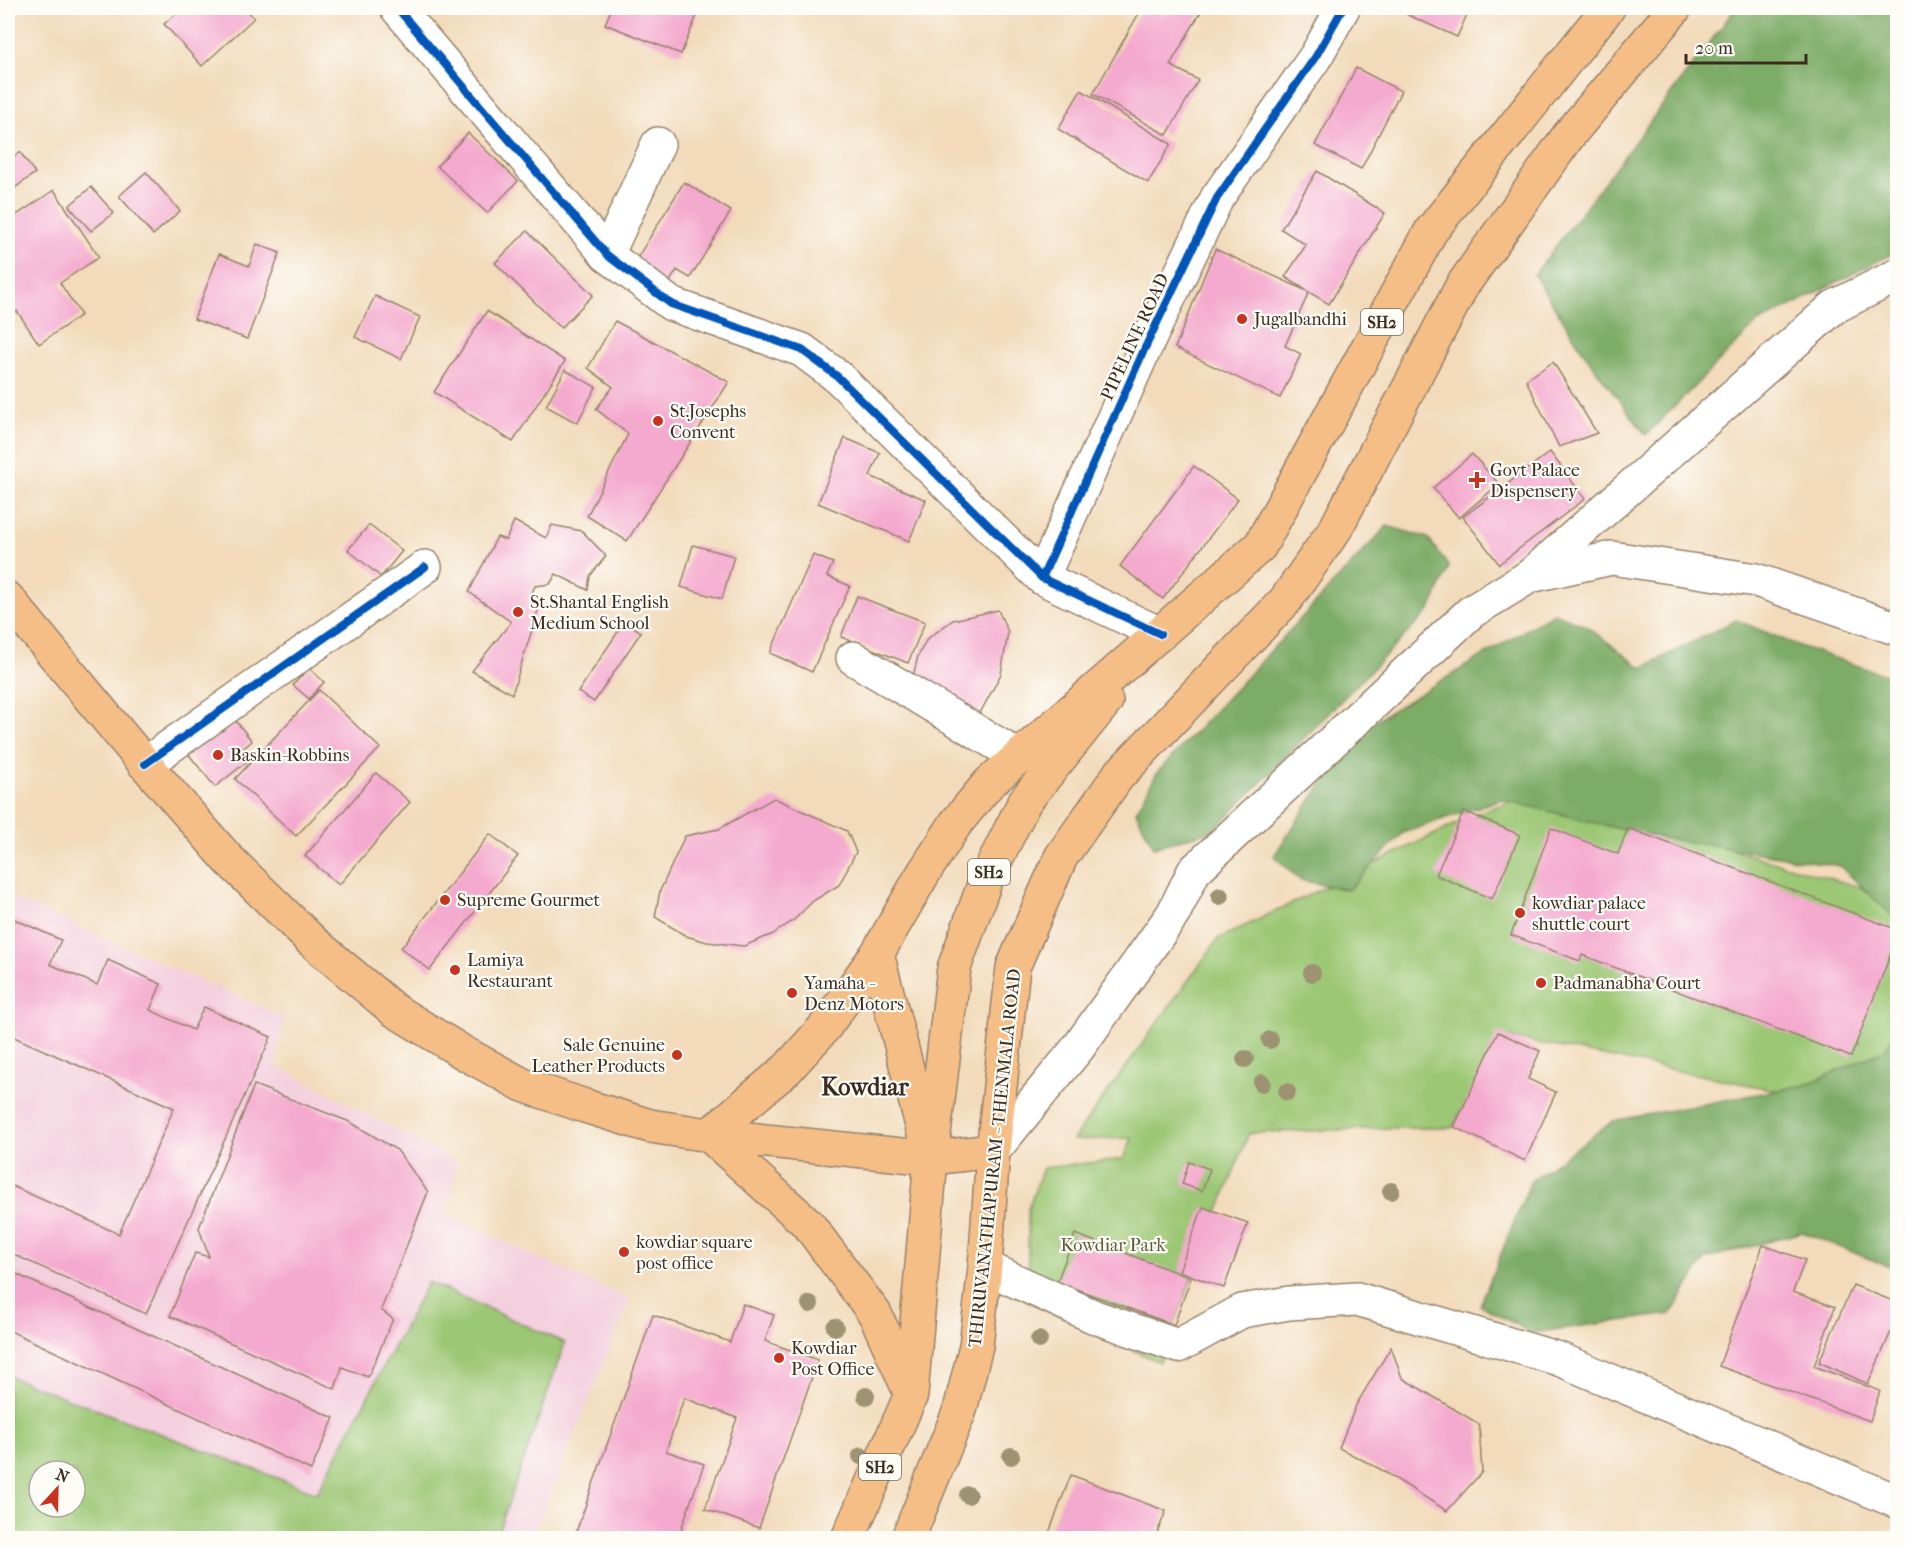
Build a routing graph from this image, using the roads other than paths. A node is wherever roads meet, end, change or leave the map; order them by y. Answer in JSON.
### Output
{"nodes":[{"id":1,"x":398,"y":8,"type":"edge"},
{"id":2,"x":1343,"y":8,"type":"edge"},
{"id":3,"x":1608,"y":8,"type":"edge"},
{"id":4,"x":1675,"y":8,"type":"edge"},
{"id":5,"x":658,"y":144,"type":"dead end"},
{"id":6,"x":608,"y":255,"type":"junction"},
{"id":7,"x":1898,"y":275,"type":"edge"},
{"id":8,"x":425,"y":567,"type":"dead end"},
{"id":9,"x":1530,"y":576,"type":"junction"},
{"id":10,"x":1042,"y":578,"type":"junction"},
{"id":11,"x":8,"y":599,"type":"edge"},
{"id":12,"x":1898,"y":628,"type":"edge"},
{"id":13,"x":1160,"y":634,"type":"junction"},
{"id":14,"x":853,"y":657,"type":"dead end"},
{"id":15,"x":1019,"y":757,"type":"junction"},
{"id":16,"x":145,"y":764,"type":"junction"},
{"id":17,"x":877,"y":954,"type":"junction"},
{"id":18,"x":709,"y":1135,"type":"junction"},
{"id":19,"x":993,"y":1151,"type":"junction"},
{"id":20,"x":931,"y":1158,"type":"junction"},
{"id":21,"x":986,"y":1267,"type":"junction"},
{"id":22,"x":911,"y":1395,"type":"junction"},
{"id":23,"x":1898,"y":1502,"type":"edge"},
{"id":24,"x":848,"y":1539,"type":"edge"},
{"id":25,"x":908,"y":1539,"type":"edge"}],
"edges":[{"from":1,"to":6,"type":"street"},
{"from":2,"to":10,"type":"street","name":"PIPELINE ROAD"},
{"from":3,"to":13,"type":"main road","number":"SH2"},
{"from":4,"to":19,"type":"main road","name":"THIRUVANATHAPURAM - THENMALA ROAD"},
{"from":5,"to":6,"type":"street"},
{"from":6,"to":10,"type":"street"},
{"from":7,"to":9,"type":"street"},
{"from":8,"to":16,"type":"street"},
{"from":9,"to":12,"type":"street"},
{"from":9,"to":19,"type":"street"},
{"from":10,"to":13,"type":"street"},
{"from":11,"to":16,"type":"main road"},
{"from":13,"to":15,"type":"main road"},
{"from":13,"to":20,"type":"main road","number":"SH2"},
{"from":14,"to":15,"type":"street"},
{"from":15,"to":17,"type":"main road"},
{"from":16,"to":18,"type":"main road"},
{"from":17,"to":18,"type":"main road"},
{"from":17,"to":20,"type":"main road","number":"SH2"},
{"from":18,"to":20,"type":"main road"},
{"from":18,"to":22,"type":"main road"},
{"from":19,"to":20,"type":"main road"},
{"from":19,"to":21,"type":"main road","name":"THIRUVANATHAPURAM - THENMALA ROAD"},
{"from":20,"to":22,"type":"main road","number":"SH2"},
{"from":21,"to":23,"type":"street"},
{"from":21,"to":25,"type":"main road","name":"THIRUVANATHAPURAM - THENMALA ROAD"},
{"from":22,"to":24,"type":"main road","number":"SH2"}]}
